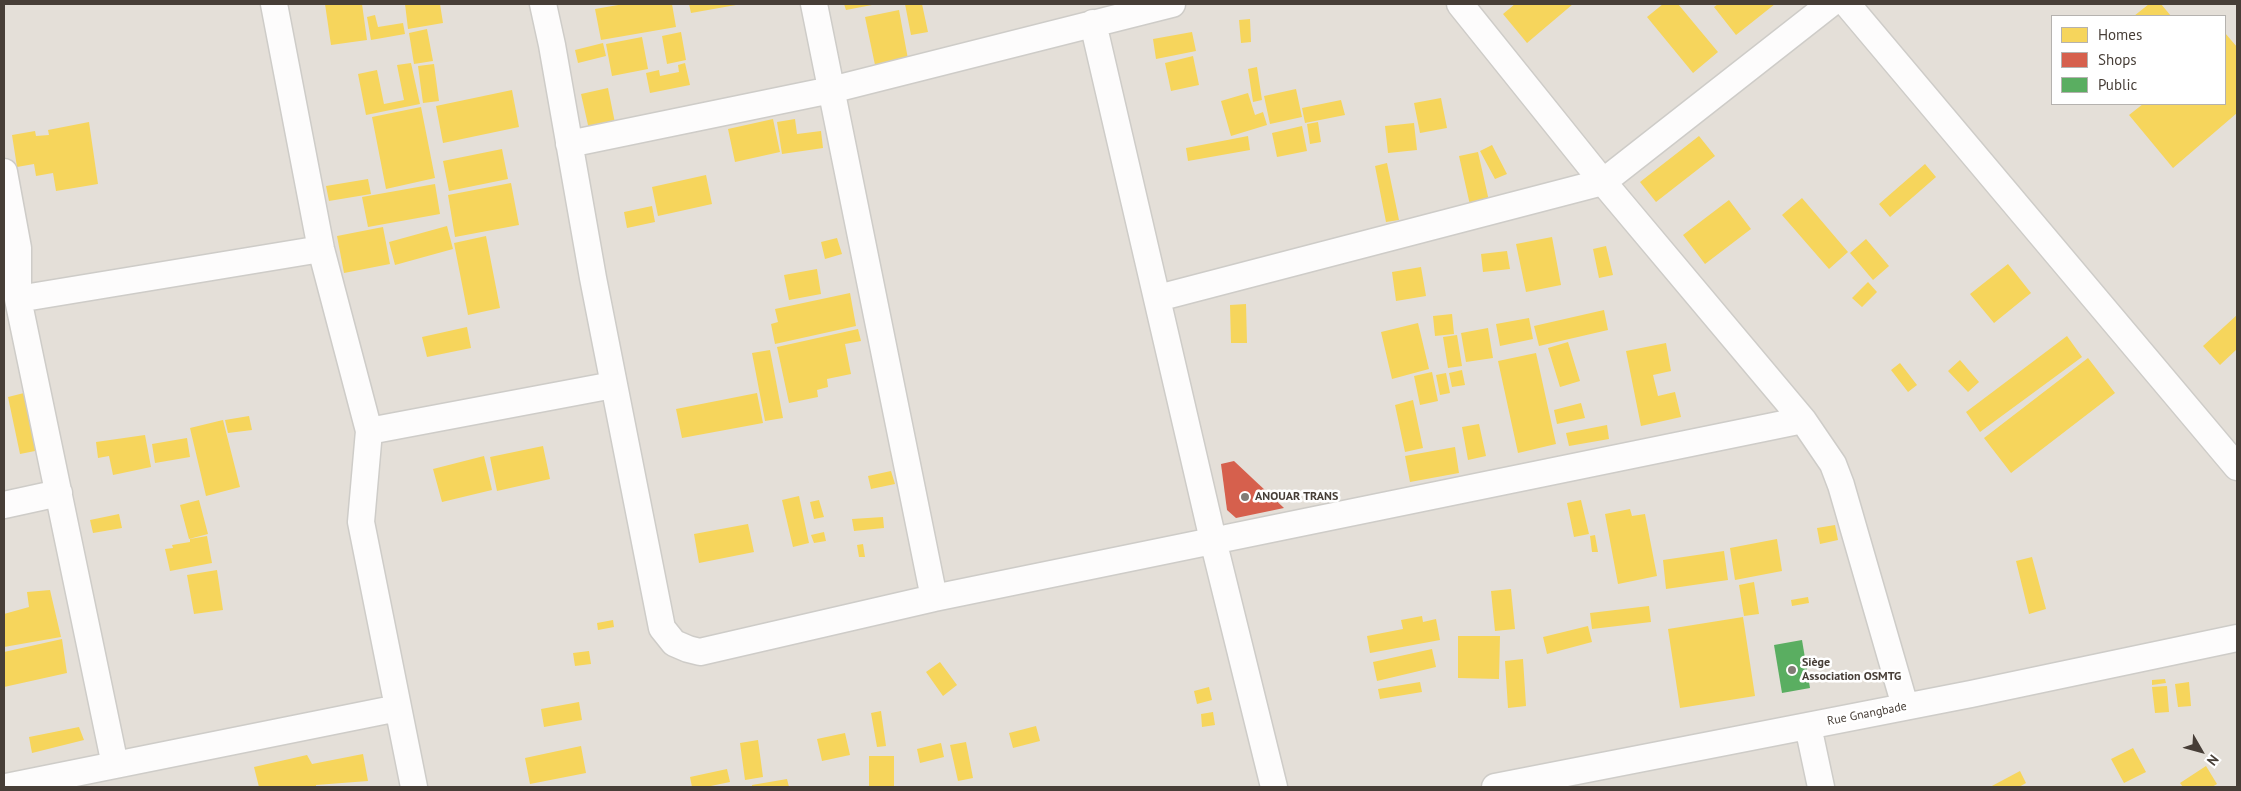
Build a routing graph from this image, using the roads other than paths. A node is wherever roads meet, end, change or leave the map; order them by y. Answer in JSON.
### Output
{"nodes":[{"id":1,"x":274,"y":4,"type":"edge"},
{"id":2,"x":543,"y":4,"type":"edge"},
{"id":3,"x":814,"y":4,"type":"edge"},
{"id":4,"x":1172,"y":4,"type":"edge"},
{"id":5,"x":1460,"y":4,"type":"edge"},
{"id":6,"x":1830,"y":4,"type":"edge"},
{"id":7,"x":1848,"y":4,"type":"edge"},
{"id":8,"x":1093,"y":22,"type":"junction"},
{"id":9,"x":831,"y":90,"type":"junction"},
{"id":10,"x":569,"y":144,"type":"junction"},
{"id":11,"x":4,"y":172,"type":"edge"},
{"id":12,"x":1603,"y":182,"type":"junction"},
{"id":13,"x":321,"y":249,"type":"junction"},
{"id":14,"x":11,"y":250,"type":"edge"},
{"id":15,"x":1158,"y":298,"type":"junction"},
{"id":16,"x":18,"y":299,"type":"junction"},
{"id":17,"x":613,"y":385,"type":"junction"},
{"id":18,"x":1804,"y":420,"type":"junction"},
{"id":19,"x":369,"y":432,"type":"junction"},
{"id":20,"x":2237,"y":467,"type":"edge"},
{"id":21,"x":58,"y":493,"type":"junction"},
{"id":22,"x":4,"y":505,"type":"edge"},
{"id":23,"x":1212,"y":540,"type":"junction"},
{"id":24,"x":934,"y":598,"type":"junction"},
{"id":25,"x":2237,"y":638,"type":"edge"},
{"id":26,"x":1906,"y":706,"type":"junction"},
{"id":27,"x":398,"y":708,"type":"junction"},
{"id":28,"x":1808,"y":726,"type":"junction"},
{"id":29,"x":115,"y":765,"type":"junction"},
{"id":30,"x":6,"y":787,"type":"edge"},
{"id":31,"x":414,"y":787,"type":"edge"},
{"id":32,"x":1274,"y":787,"type":"edge"},
{"id":33,"x":1495,"y":787,"type":"edge"},
{"id":34,"x":1821,"y":787,"type":"edge"}],
"edges":[{"from":1,"to":13,"type":"street"},
{"from":2,"to":10,"type":"street"},
{"from":3,"to":9,"type":"street"},
{"from":4,"to":8,"type":"street"},
{"from":5,"to":12,"type":"street"},
{"from":6,"to":12,"type":"street"},
{"from":7,"to":20,"type":"street"},
{"from":8,"to":9,"type":"street"},
{"from":8,"to":15,"type":"street"},
{"from":9,"to":10,"type":"street"},
{"from":9,"to":24,"type":"street"},
{"from":10,"to":17,"type":"street"},
{"from":11,"to":14,"type":"street"},
{"from":12,"to":15,"type":"street"},
{"from":12,"to":18,"type":"street"},
{"from":13,"to":16,"type":"street"},
{"from":13,"to":19,"type":"street"},
{"from":14,"to":16,"type":"street"},
{"from":15,"to":23,"type":"street"},
{"from":16,"to":21,"type":"street"},
{"from":17,"to":19,"type":"street"},
{"from":17,"to":24,"type":"street"},
{"from":18,"to":23,"type":"street"},
{"from":18,"to":26,"type":"street"},
{"from":19,"to":27,"type":"street"},
{"from":21,"to":22,"type":"street"},
{"from":21,"to":29,"type":"street"},
{"from":23,"to":24,"type":"street"},
{"from":23,"to":32,"type":"street"},
{"from":25,"to":26,"type":"street","name":"Rue Gnangbade"},
{"from":26,"to":28,"type":"street","name":"Rue Gnangbade"},
{"from":27,"to":29,"type":"street"},
{"from":27,"to":31,"type":"street"},
{"from":28,"to":33,"type":"street","name":"Rue Gnangbade"},
{"from":28,"to":34,"type":"street"},
{"from":29,"to":30,"type":"street"}]}
